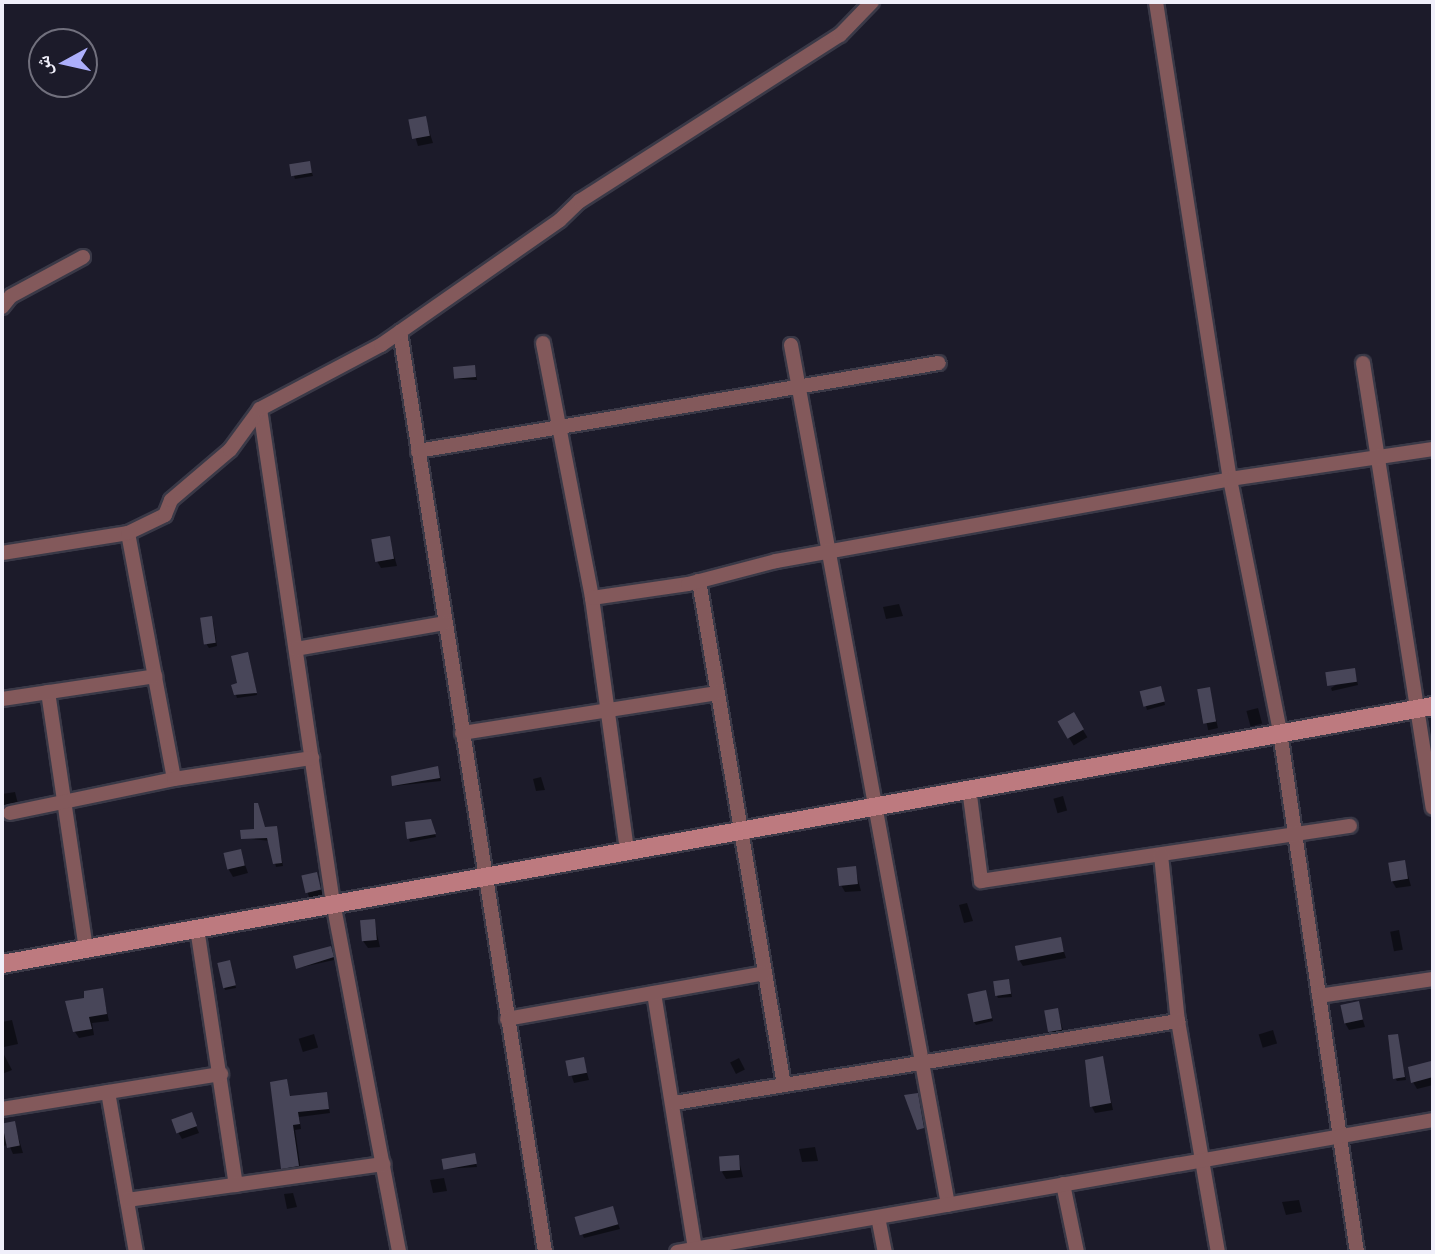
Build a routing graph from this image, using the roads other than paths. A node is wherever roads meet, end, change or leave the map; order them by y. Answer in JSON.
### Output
{"nodes":[{"id":1,"x":872,"y":2,"type":"edge"},
{"id":2,"x":1156,"y":2,"type":"edge"},
{"id":3,"x":83,"y":257,"type":"dead end"},
{"id":4,"x":2,"y":307,"type":"edge"},
{"id":5,"x":400,"y":332,"type":"junction"},
{"id":6,"x":543,"y":343,"type":"dead end"},
{"id":7,"x":791,"y":345,"type":"dead end"},
{"id":8,"x":939,"y":363,"type":"dead end"},
{"id":9,"x":1363,"y":363,"type":"dead end"},
{"id":10,"x":798,"y":387,"type":"junction"},
{"id":11,"x":260,"y":409,"type":"junction"},
{"id":12,"x":560,"y":429,"type":"junction"},
{"id":13,"x":1433,"y":449,"type":"edge"},
{"id":14,"x":418,"y":451,"type":"junction"},
{"id":15,"x":1376,"y":457,"type":"junction"},
{"id":16,"x":1230,"y":479,"type":"junction"},
{"id":17,"x":128,"y":533,"type":"junction"},
{"id":18,"x":826,"y":552,"type":"junction"},
{"id":19,"x":2,"y":553,"type":"edge"},
{"id":20,"x":699,"y":582,"type":"junction"},
{"id":21,"x":592,"y":598,"type":"junction"},
{"id":22,"x":445,"y":623,"type":"junction"},
{"id":23,"x":296,"y":649,"type":"junction"},
{"id":24,"x":155,"y":676,"type":"junction"},
{"id":25,"x":48,"y":692,"type":"junction"},
{"id":26,"x":717,"y":693,"type":"junction"},
{"id":27,"x":2,"y":699,"type":"edge"},
{"id":28,"x":1426,"y":707,"type":"edge"},
{"id":29,"x":608,"y":710,"type":"junction"},
{"id":30,"x":1280,"y":732,"type":"junction"},
{"id":31,"x":462,"y":733,"type":"junction"},
{"id":32,"x":312,"y":758,"type":"junction"},
{"id":33,"x":174,"y":779,"type":"junction"},
{"id":34,"x":969,"y":788,"type":"junction"},
{"id":35,"x":65,"y":804,"type":"junction"},
{"id":36,"x":877,"y":804,"type":"junction"},
{"id":37,"x":1433,"y":808,"type":"edge"},
{"id":38,"x":10,"y":813,"type":"dead end"},
{"id":39,"x":1350,"y":826,"type":"dead end"},
{"id":40,"x":740,"y":829,"type":"junction"},
{"id":41,"x":1294,"y":835,"type":"junction"},
{"id":42,"x":627,"y":849,"type":"junction"},
{"id":43,"x":1161,"y":855,"type":"junction"},
{"id":44,"x":484,"y":875,"type":"junction"},
{"id":45,"x":333,"y":902,"type":"junction"},
{"id":46,"x":197,"y":928,"type":"junction"},
{"id":47,"x":86,"y":948,"type":"junction"},
{"id":48,"x":2,"y":964,"type":"edge"},
{"id":49,"x":765,"y":973,"type":"junction"},
{"id":50,"x":1433,"y":979,"type":"edge"},
{"id":51,"x":654,"y":993,"type":"junction"},
{"id":52,"x":1318,"y":996,"type":"junction"},
{"id":53,"x":507,"y":1019,"type":"junction"},
{"id":54,"x":1178,"y":1021,"type":"junction"},
{"id":55,"x":923,"y":1065,"type":"junction"},
{"id":56,"x":220,"y":1074,"type":"junction"},
{"id":57,"x":784,"y":1085,"type":"junction"},
{"id":58,"x":108,"y":1092,"type":"junction"},
{"id":59,"x":674,"y":1103,"type":"junction"},
{"id":60,"x":2,"y":1109,"type":"edge"},
{"id":61,"x":1433,"y":1120,"type":"edge"},
{"id":62,"x":1340,"y":1135,"type":"junction"},
{"id":63,"x":1204,"y":1160,"type":"junction"},
{"id":64,"x":383,"y":1164,"type":"junction"},
{"id":65,"x":1063,"y":1184,"type":"junction"},
{"id":66,"x":236,"y":1185,"type":"junction"},
{"id":67,"x":127,"y":1200,"type":"junction"},
{"id":68,"x":948,"y":1205,"type":"junction"},
{"id":69,"x":878,"y":1217,"type":"junction"},
{"id":70,"x":695,"y":1249,"type":"junction"},
{"id":71,"x":136,"y":1252,"type":"edge"},
{"id":72,"x":399,"y":1252,"type":"edge"},
{"id":73,"x":545,"y":1252,"type":"edge"},
{"id":74,"x":677,"y":1252,"type":"edge"},
{"id":75,"x":885,"y":1252,"type":"edge"},
{"id":76,"x":1077,"y":1252,"type":"edge"},
{"id":77,"x":1218,"y":1252,"type":"edge"},
{"id":78,"x":1357,"y":1252,"type":"edge"}],
"edges":[{"from":1,"to":5,"type":"street"},
{"from":2,"to":16,"type":"street"},
{"from":3,"to":4,"type":"street"},
{"from":5,"to":11,"type":"street"},
{"from":5,"to":14,"type":"street"},
{"from":6,"to":12,"type":"street"},
{"from":7,"to":10,"type":"street"},
{"from":8,"to":10,"type":"street"},
{"from":9,"to":15,"type":"street"},
{"from":10,"to":12,"type":"street"},
{"from":10,"to":18,"type":"street"},
{"from":11,"to":17,"type":"street"},
{"from":11,"to":23,"type":"street"},
{"from":12,"to":14,"type":"street"},
{"from":12,"to":21,"type":"street"},
{"from":13,"to":15,"type":"street"},
{"from":14,"to":22,"type":"street"},
{"from":15,"to":16,"type":"street"},
{"from":15,"to":28,"type":"street"},
{"from":16,"to":18,"type":"street"},
{"from":16,"to":30,"type":"street"},
{"from":17,"to":19,"type":"street"},
{"from":17,"to":24,"type":"street"},
{"from":18,"to":20,"type":"street"},
{"from":18,"to":36,"type":"street"},
{"from":20,"to":21,"type":"street"},
{"from":20,"to":26,"type":"street"},
{"from":21,"to":29,"type":"street"},
{"from":22,"to":23,"type":"street"},
{"from":22,"to":31,"type":"street"},
{"from":23,"to":32,"type":"street"},
{"from":24,"to":25,"type":"street"},
{"from":24,"to":33,"type":"street"},
{"from":25,"to":27,"type":"street"},
{"from":25,"to":35,"type":"street"},
{"from":26,"to":29,"type":"street"},
{"from":26,"to":40,"type":"street"},
{"from":28,"to":30,"type":"main road"},
{"from":28,"to":37,"type":"street"},
{"from":29,"to":31,"type":"street"},
{"from":29,"to":42,"type":"street"},
{"from":30,"to":34,"type":"main road"},
{"from":30,"to":41,"type":"street"},
{"from":31,"to":44,"type":"street"},
{"from":32,"to":33,"type":"street"},
{"from":32,"to":45,"type":"street"},
{"from":33,"to":35,"type":"street"},
{"from":34,"to":36,"type":"main road"},
{"from":34,"to":43,"type":"street"},
{"from":35,"to":38,"type":"street"},
{"from":35,"to":47,"type":"street"},
{"from":36,"to":40,"type":"main road"},
{"from":36,"to":55,"type":"street"},
{"from":39,"to":41,"type":"street"},
{"from":40,"to":42,"type":"main road"},
{"from":40,"to":49,"type":"street"},
{"from":41,"to":43,"type":"street"},
{"from":41,"to":52,"type":"street"},
{"from":42,"to":44,"type":"main road"},
{"from":43,"to":54,"type":"street"},
{"from":44,"to":45,"type":"main road"},
{"from":44,"to":53,"type":"street"},
{"from":45,"to":46,"type":"main road"},
{"from":45,"to":64,"type":"street"},
{"from":46,"to":47,"type":"main road"},
{"from":46,"to":56,"type":"street"},
{"from":47,"to":48,"type":"main road"},
{"from":49,"to":51,"type":"street"},
{"from":49,"to":57,"type":"street"},
{"from":50,"to":52,"type":"street"},
{"from":51,"to":53,"type":"street"},
{"from":51,"to":59,"type":"street"},
{"from":52,"to":62,"type":"street"},
{"from":53,"to":73,"type":"street"},
{"from":54,"to":55,"type":"street"},
{"from":54,"to":63,"type":"street"},
{"from":55,"to":57,"type":"street"},
{"from":55,"to":68,"type":"street"},
{"from":56,"to":58,"type":"street"},
{"from":56,"to":66,"type":"street"},
{"from":57,"to":59,"type":"street"},
{"from":58,"to":60,"type":"street"},
{"from":58,"to":67,"type":"street"},
{"from":59,"to":70,"type":"street"},
{"from":61,"to":62,"type":"street"},
{"from":62,"to":63,"type":"street"},
{"from":62,"to":78,"type":"street"},
{"from":63,"to":65,"type":"street"},
{"from":63,"to":77,"type":"street"},
{"from":64,"to":66,"type":"street"},
{"from":64,"to":72,"type":"street"},
{"from":65,"to":68,"type":"street"},
{"from":65,"to":76,"type":"street"},
{"from":66,"to":67,"type":"street"},
{"from":67,"to":71,"type":"street"},
{"from":68,"to":69,"type":"street"},
{"from":69,"to":70,"type":"street"},
{"from":69,"to":75,"type":"street"},
{"from":70,"to":74,"type":"street"}]}
